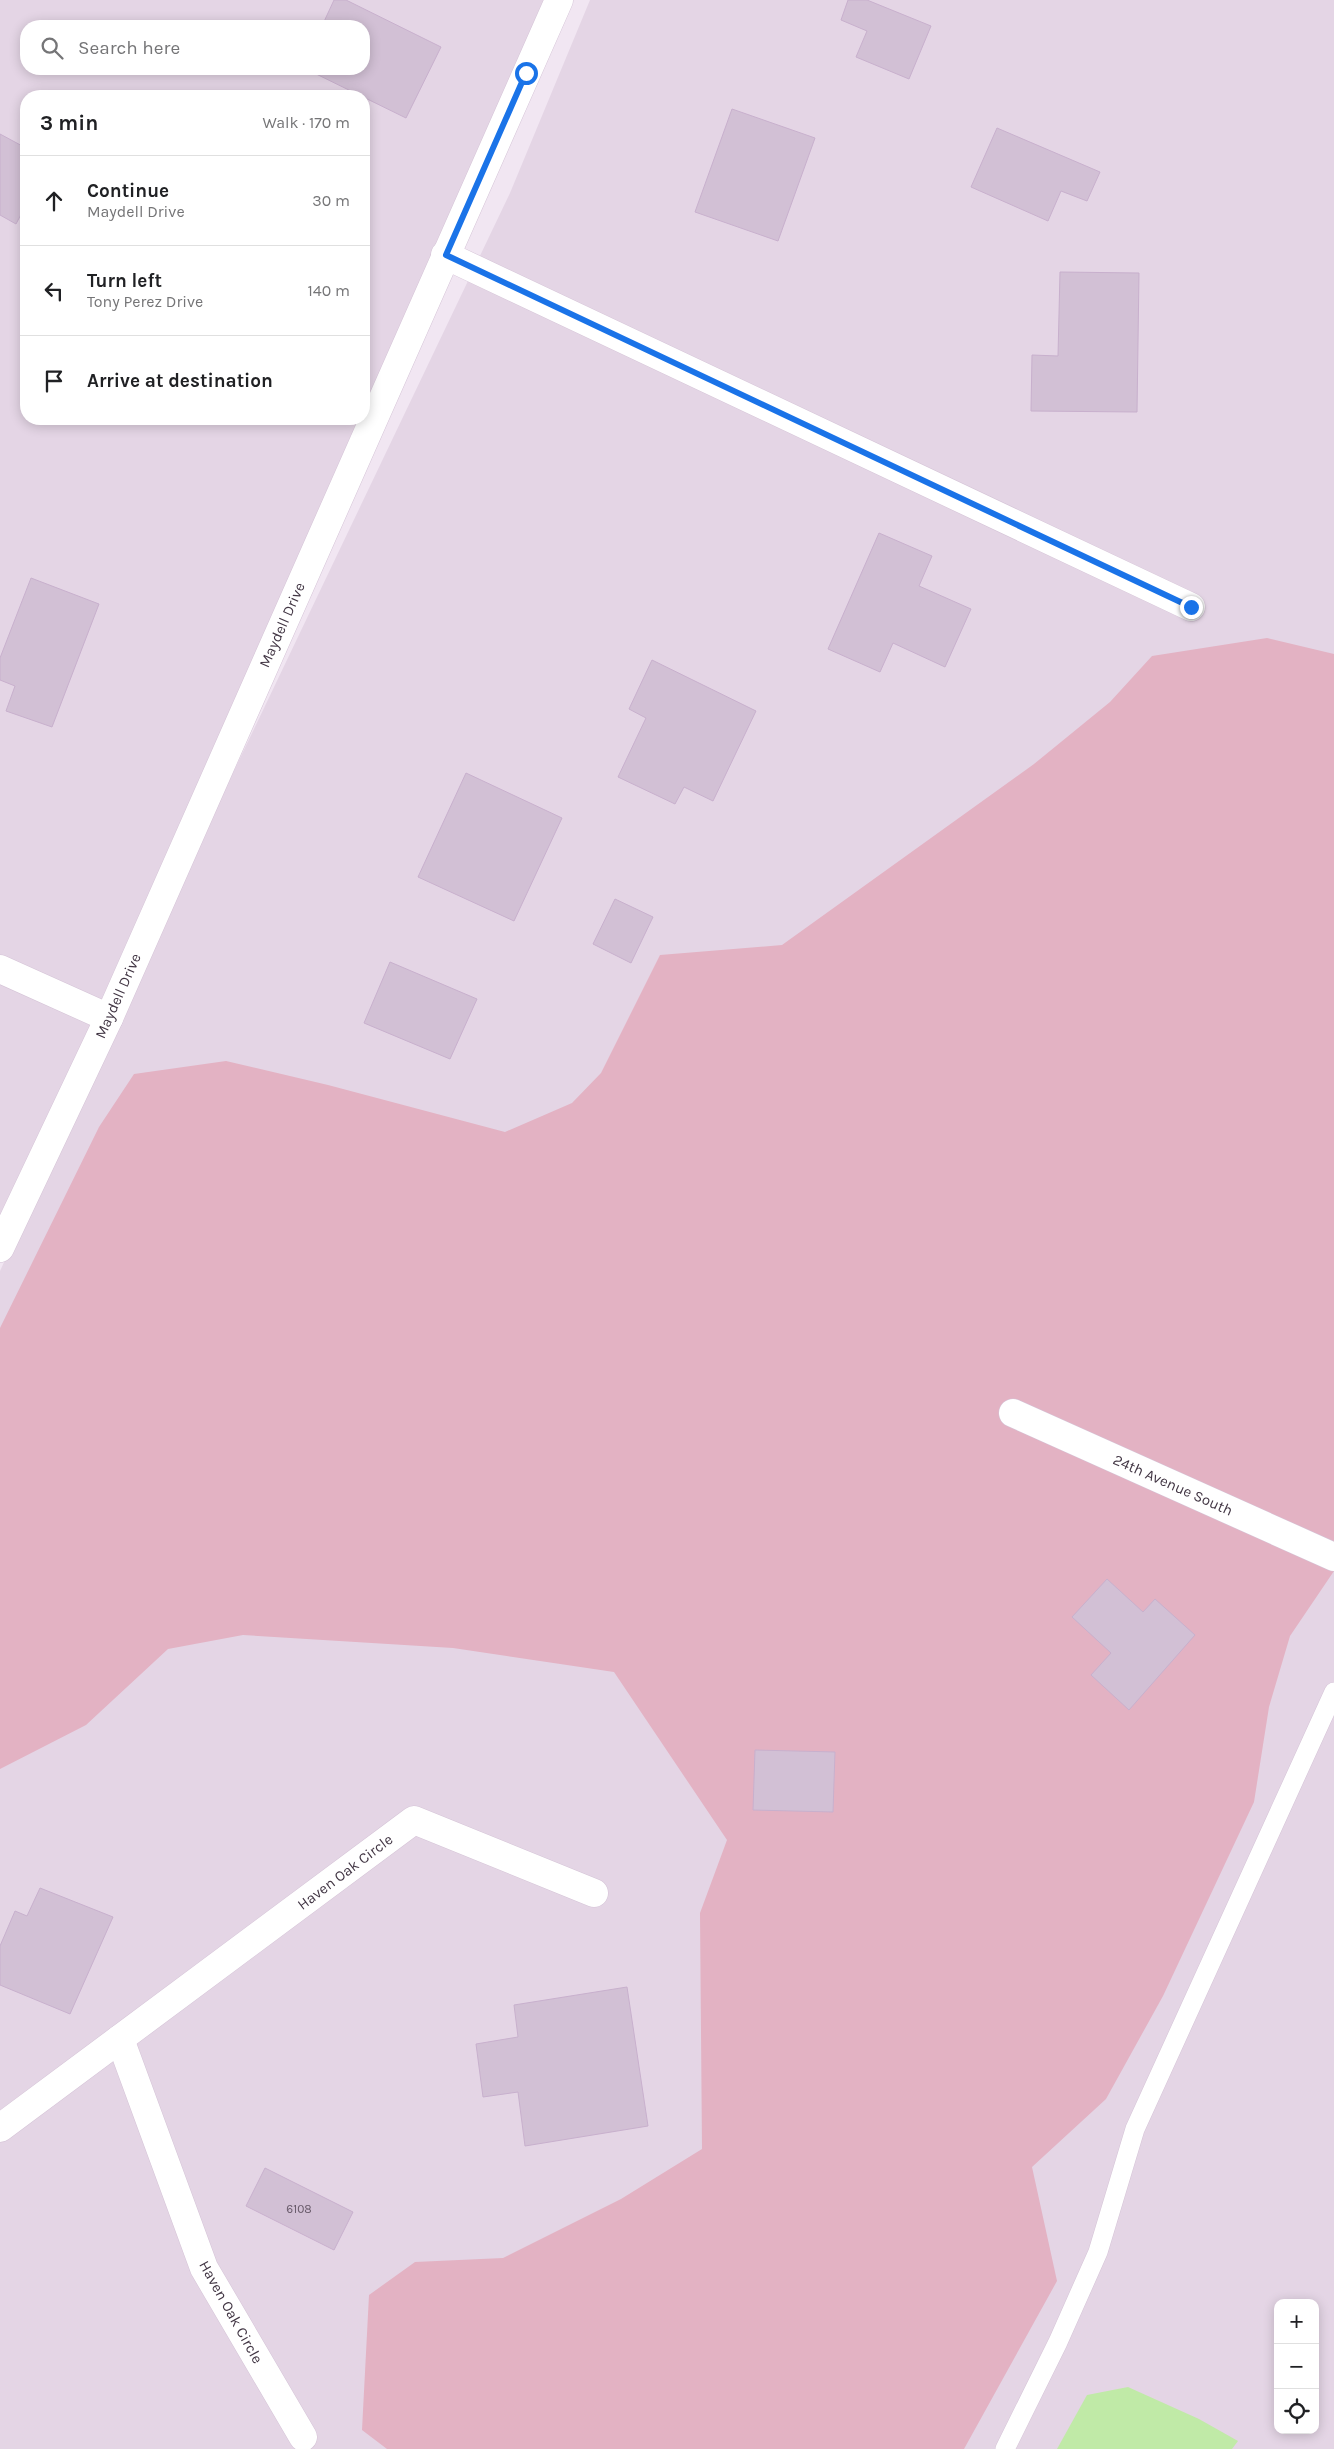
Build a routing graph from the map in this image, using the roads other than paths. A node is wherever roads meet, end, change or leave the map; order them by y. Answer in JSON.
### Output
{"nodes":[{"id":1,"x":559,"y":0,"type":"edge"},
{"id":2,"x":446,"y":255,"type":"junction"},
{"id":3,"x":1191,"y":607,"type":"dead end"},
{"id":4,"x":0,"y":969,"type":"edge"},
{"id":5,"x":109,"y":1018,"type":"junction"},
{"id":6,"x":0,"y":1248,"type":"edge"},
{"id":7,"x":1013,"y":1413,"type":"dead end"},
{"id":8,"x":1334,"y":1557,"type":"edge"},
{"id":9,"x":1334,"y":1692,"type":"edge"},
{"id":10,"x":594,"y":1893,"type":"dead end"},
{"id":11,"x":120,"y":2039,"type":"junction"},
{"id":12,"x":0,"y":2128,"type":"edge"},
{"id":13,"x":304,"y":2437,"type":"dead end"},
{"id":14,"x":1005,"y":2449,"type":"edge"}],
"edges":[{"from":1,"to":2,"type":"street","name":"Maydell Drive"},
{"from":2,"to":3,"type":"street"},
{"from":2,"to":5,"type":"street","name":"Maydell Drive"},
{"from":4,"to":5,"type":"street"},
{"from":5,"to":6,"type":"street","name":"Maydell Drive"},
{"from":7,"to":8,"type":"street","name":"24th Avenue South"},
{"from":9,"to":14,"type":"lane"},
{"from":10,"to":11,"type":"street","name":"Haven Oak Circle"},
{"from":11,"to":12,"type":"street","name":"Haven Oak Circle"},
{"from":11,"to":13,"type":"street","name":"Haven Oak Circle"}]}
